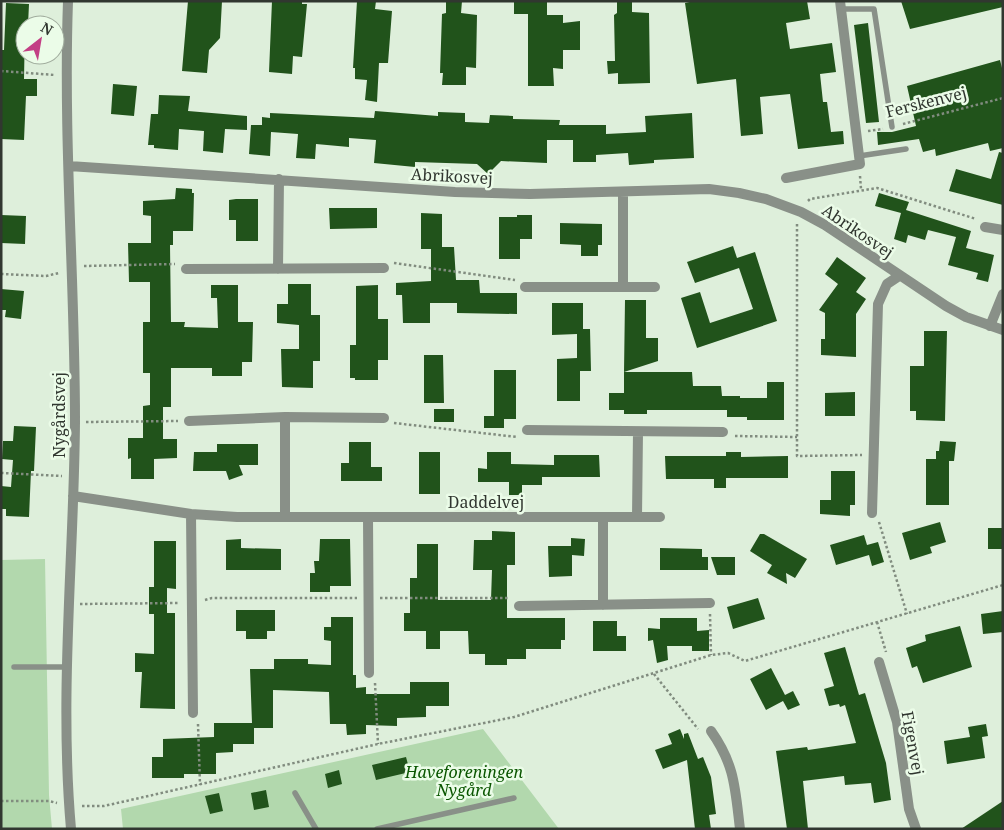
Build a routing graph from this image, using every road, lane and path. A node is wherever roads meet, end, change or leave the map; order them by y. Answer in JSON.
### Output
{"nodes":[{"id":1,"x":68,"y":1,"type":"edge"},
{"id":2,"x":840,"y":5,"type":"edge"},
{"id":3,"x":1,"y":72,"type":"edge"},
{"id":4,"x":66,"y":76,"type":"junction"},
{"id":5,"x":1003,"y":98,"type":"edge"},
{"id":6,"x":892,"y":127,"type":"junction"},
{"id":7,"x":856,"y":133,"type":"junction"},
{"id":8,"x":906,"y":149,"type":"dead end"},
{"id":9,"x":859,"y":156,"type":"junction"},
{"id":10,"x":69,"y":166,"type":"junction"},
{"id":11,"x":786,"y":178,"type":"dead end"},
{"id":12,"x":279,"y":180,"type":"junction"},
{"id":13,"x":623,"y":192,"type":"junction"},
{"id":14,"x":801,"y":212,"type":"junction"},
{"id":15,"x":985,"y":227,"type":"joint"},
{"id":16,"x":1003,"y":230,"type":"edge"},
{"id":17,"x":384,"y":268,"type":"joint"},
{"id":18,"x":73,"y":269,"type":"junction"},
{"id":19,"x":278,"y":269,"type":"junction"},
{"id":20,"x":186,"y":270,"type":"joint"},
{"id":21,"x":1,"y":274,"type":"edge"},
{"id":22,"x":899,"y":276,"type":"junction"},
{"id":23,"x":623,"y":286,"type":"junction"},
{"id":24,"x":526,"y":287,"type":"joint"},
{"id":25,"x":655,"y":287,"type":"dead end"},
{"id":26,"x":1003,"y":294,"type":"edge"},
{"id":27,"x":990,"y":326,"type":"junction"},
{"id":28,"x":1003,"y":330,"type":"edge"},
{"id":29,"x":285,"y":417,"type":"junction"},
{"id":30,"x":384,"y":418,"type":"joint"},
{"id":31,"x":190,"y":421,"type":"joint"},
{"id":32,"x":75,"y":422,"type":"junction"},
{"id":33,"x":527,"y":430,"type":"joint"},
{"id":34,"x":638,"y":432,"type":"junction"},
{"id":35,"x":723,"y":432,"type":"joint"},
{"id":36,"x":797,"y":437,"type":"junction"},
{"id":37,"x":873,"y":455,"type":"junction"},
{"id":38,"x":1,"y":473,"type":"edge"},
{"id":39,"x":73,"y":476,"type":"junction"},
{"id":40,"x":73,"y":496,"type":"junction"},
{"id":41,"x":872,"y":513,"type":"joint"},
{"id":42,"x":191,"y":514,"type":"junction"},
{"id":43,"x":286,"y":516,"type":"junction"},
{"id":44,"x":368,"y":517,"type":"junction"},
{"id":45,"x":603,"y":517,"type":"junction"},
{"id":46,"x":637,"y":517,"type":"junction"},
{"id":47,"x":660,"y":517,"type":"dead end"},
{"id":48,"x":1003,"y":585,"type":"edge"},
{"id":49,"x":368,"y":598,"type":"junction"},
{"id":50,"x":192,"y":603,"type":"junction"},
{"id":51,"x":710,"y":603,"type":"joint"},
{"id":52,"x":69,"y":604,"type":"junction"},
{"id":53,"x":603,"y":605,"type":"junction"},
{"id":54,"x":519,"y":606,"type":"joint"},
{"id":55,"x":907,"y":614,"type":"junction"},
{"id":56,"x":877,"y":622,"type":"junction"},
{"id":57,"x":712,"y":655,"type":"junction"},
{"id":58,"x":879,"y":662,"type":"joint"},
{"id":59,"x":14,"y":667,"type":"dead end"},
{"id":60,"x":67,"y":667,"type":"junction"},
{"id":61,"x":369,"y":673,"type":"joint"},
{"id":62,"x":654,"y":674,"type":"junction"},
{"id":63,"x":193,"y":713,"type":"joint"},
{"id":64,"x":711,"y":731,"type":"joint"},
{"id":65,"x":378,"y":744,"type":"junction"},
{"id":66,"x":200,"y":784,"type":"junction"},
{"id":67,"x":295,"y":793,"type":"dead end"},
{"id":68,"x":514,"y":798,"type":"dead end"},
{"id":69,"x":1,"y":801,"type":"edge"},
{"id":70,"x":69,"y":807,"type":"junction"},
{"id":71,"x":71,"y":829,"type":"edge"},
{"id":72,"x":316,"y":829,"type":"edge"},
{"id":73,"x":377,"y":829,"type":"edge"},
{"id":74,"x":740,"y":829,"type":"edge"},
{"id":75,"x":916,"y":829,"type":"edge"}],
"edges":[{"from":1,"to":4,"type":"street","name":"Nygårdsvej"},
{"from":2,"to":6,"type":"lane"},
{"from":2,"to":7,"type":"street"},
{"from":3,"to":4,"type":"path"},
{"from":4,"to":10,"type":"street","name":"Nygårdsvej"},
{"from":5,"to":6,"type":"path","name":"Ferskenvej"},
{"from":6,"to":7,"type":"path","name":"Ferskenvej"},
{"from":7,"to":9,"type":"street"},
{"from":8,"to":9,"type":"lane"},
{"from":9,"to":11,"type":"street"},
{"from":10,"to":12,"type":"street","name":"Abrikosvej"},
{"from":10,"to":18,"type":"street","name":"Nygårdsvej"},
{"from":12,"to":13,"type":"street","name":"Abrikosvej"},
{"from":12,"to":19,"type":"street"},
{"from":13,"to":14,"type":"street","name":"Abrikosvej"},
{"from":13,"to":23,"type":"street"},
{"from":14,"to":15,"type":"path"},
{"from":14,"to":22,"type":"street","name":"Abrikosvej"},
{"from":14,"to":36,"type":"path"},
{"from":15,"to":16,"type":"street"},
{"from":17,"to":19,"type":"street"},
{"from":17,"to":24,"type":"path"},
{"from":18,"to":20,"type":"path"},
{"from":18,"to":21,"type":"path"},
{"from":18,"to":32,"type":"street","name":"Nygårdsvej"},
{"from":19,"to":20,"type":"street"},
{"from":22,"to":27,"type":"street","name":"Abrikosvej"},
{"from":22,"to":37,"type":"street","name":"Abrikosvej"},
{"from":23,"to":24,"type":"street"},
{"from":23,"to":25,"type":"street"},
{"from":26,"to":27,"type":"street"},
{"from":27,"to":28,"type":"street","name":"Abrikosvej"},
{"from":29,"to":30,"type":"street"},
{"from":29,"to":31,"type":"street"},
{"from":29,"to":43,"type":"street"},
{"from":30,"to":33,"type":"path"},
{"from":31,"to":32,"type":"path"},
{"from":32,"to":39,"type":"street","name":"Nygårdsvej"},
{"from":33,"to":34,"type":"street"},
{"from":34,"to":35,"type":"street"},
{"from":34,"to":46,"type":"street"},
{"from":35,"to":36,"type":"path"},
{"from":36,"to":37,"type":"path"},
{"from":37,"to":41,"type":"street","name":"Abrikosvej"},
{"from":38,"to":39,"type":"path"},
{"from":39,"to":40,"type":"street","name":"Nygårdsvej"},
{"from":40,"to":42,"type":"street","name":"Daddelvej"},
{"from":40,"to":52,"type":"street","name":"Nygårdsvej"},
{"from":41,"to":55,"type":"path"},
{"from":42,"to":43,"type":"street","name":"Daddelvej"},
{"from":42,"to":50,"type":"street"},
{"from":43,"to":44,"type":"street","name":"Daddelvej"},
{"from":44,"to":45,"type":"street","name":"Daddelvej"},
{"from":44,"to":49,"type":"street"},
{"from":45,"to":46,"type":"street","name":"Daddelvej"},
{"from":45,"to":53,"type":"street"},
{"from":46,"to":47,"type":"street","name":"Daddelvej"},
{"from":48,"to":55,"type":"path"},
{"from":49,"to":50,"type":"path"},
{"from":49,"to":54,"type":"path"},
{"from":49,"to":61,"type":"street"},
{"from":50,"to":52,"type":"path"},
{"from":50,"to":63,"type":"street"},
{"from":51,"to":53,"type":"street"},
{"from":51,"to":57,"type":"path"},
{"from":52,"to":60,"type":"street","name":"Nygårdsvej"},
{"from":53,"to":54,"type":"street"},
{"from":55,"to":56,"type":"path"},
{"from":56,"to":57,"type":"path"},
{"from":56,"to":58,"type":"path"},
{"from":57,"to":62,"type":"path"},
{"from":58,"to":75,"type":"street","name":"Figenvej"},
{"from":59,"to":60,"type":"lane"},
{"from":60,"to":70,"type":"street","name":"Nygårdsvej"},
{"from":61,"to":65,"type":"path"},
{"from":62,"to":64,"type":"path"},
{"from":62,"to":65,"type":"path"},
{"from":63,"to":66,"type":"path"},
{"from":64,"to":74,"type":"street"},
{"from":65,"to":66,"type":"path"},
{"from":66,"to":70,"type":"path"},
{"from":67,"to":72,"type":"lane"},
{"from":68,"to":73,"type":"lane"},
{"from":69,"to":70,"type":"path"},
{"from":70,"to":71,"type":"street","name":"Nygårdsvej"}]}
